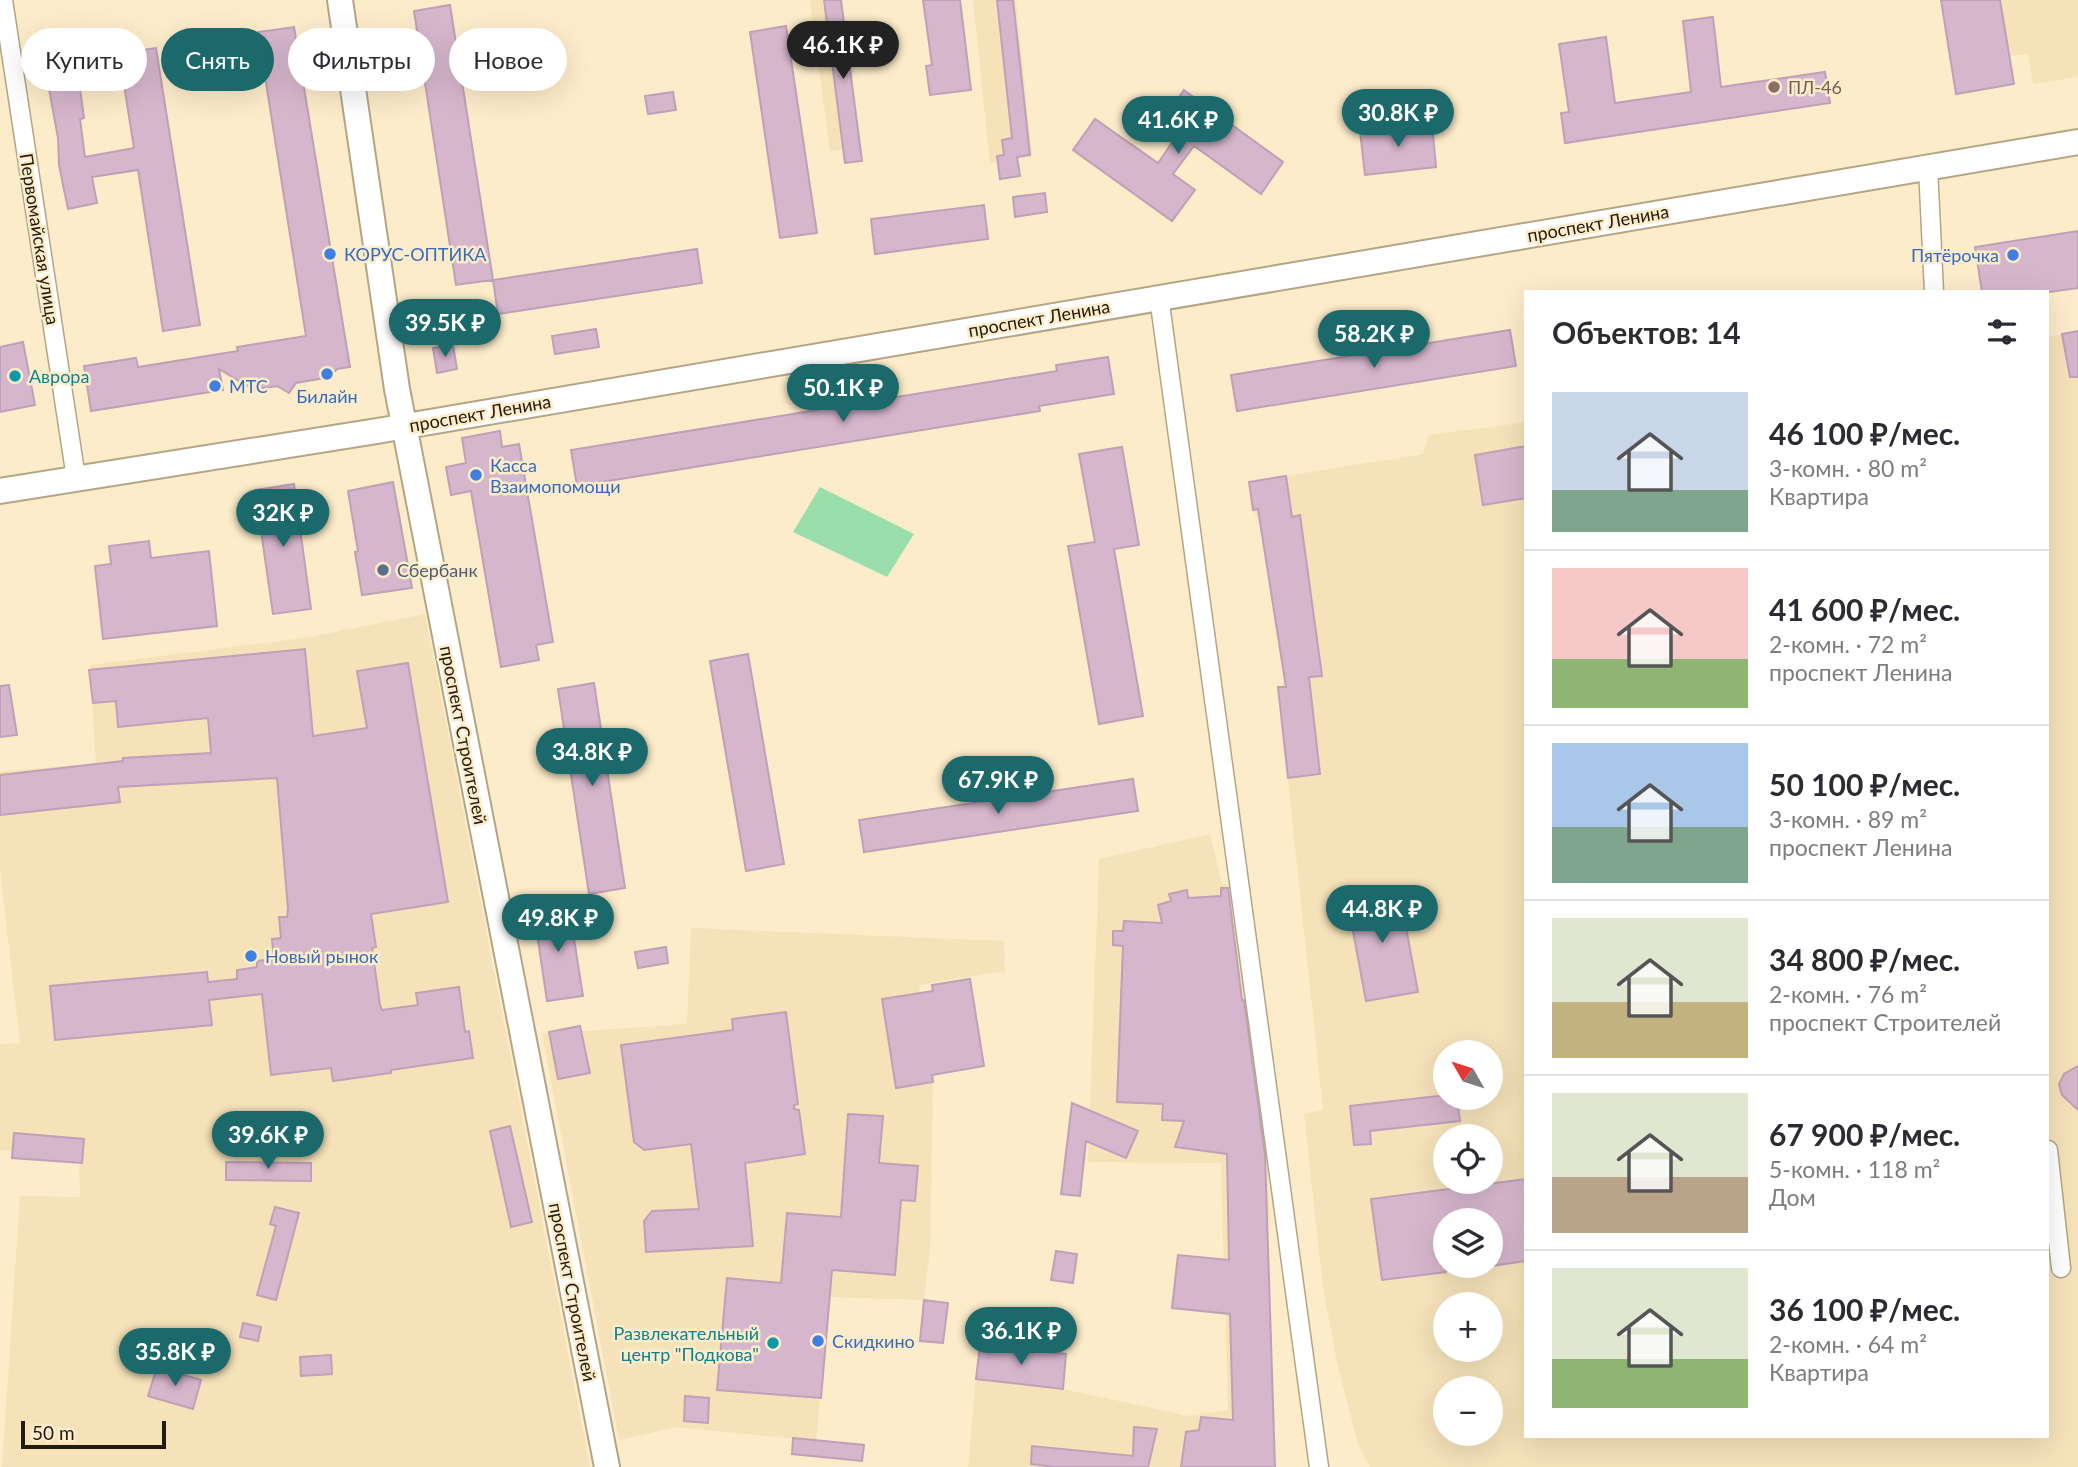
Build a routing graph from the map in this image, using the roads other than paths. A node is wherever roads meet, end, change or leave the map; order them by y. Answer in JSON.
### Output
{"nodes":[{"id":1,"x":3,"y":0,"type":"edge"},
{"id":2,"x":340,"y":0,"type":"edge"},
{"id":3,"x":2078,"y":142,"type":"edge"},
{"id":4,"x":1927,"y":167,"type":"junction"},
{"id":5,"x":1934,"y":290,"type":"edge"},
{"id":6,"x":1159,"y":297,"type":"junction"},
{"id":7,"x":404,"y":426,"type":"junction"},
{"id":8,"x":76,"y":478,"type":"junction"},
{"id":9,"x":0,"y":491,"type":"edge"},
{"id":10,"x":2049,"y":1159,"type":"edge"},
{"id":11,"x":2061,"y":1268,"type":"dead end"},
{"id":12,"x":607,"y":1467,"type":"edge"},
{"id":13,"x":1319,"y":1467,"type":"edge"}],
"edges":[{"from":1,"to":8,"type":"street","name":"Первомайская улица"},
{"from":2,"to":7,"type":"street","name":"проспект Строителей"},
{"from":3,"to":4,"type":"street","name":"проспект Ленина"},
{"from":4,"to":5,"type":"street"},
{"from":4,"to":6,"type":"street","name":"проспект Ленина"},
{"from":6,"to":7,"type":"street","name":"проспект Ленина"},
{"from":6,"to":13,"type":"street"},
{"from":7,"to":8,"type":"street","name":"проспект Ленина"},
{"from":7,"to":12,"type":"street","name":"проспект Строителей"},
{"from":8,"to":9,"type":"street","name":"проспект Ленина"},
{"from":10,"to":11,"type":"street"}]}
